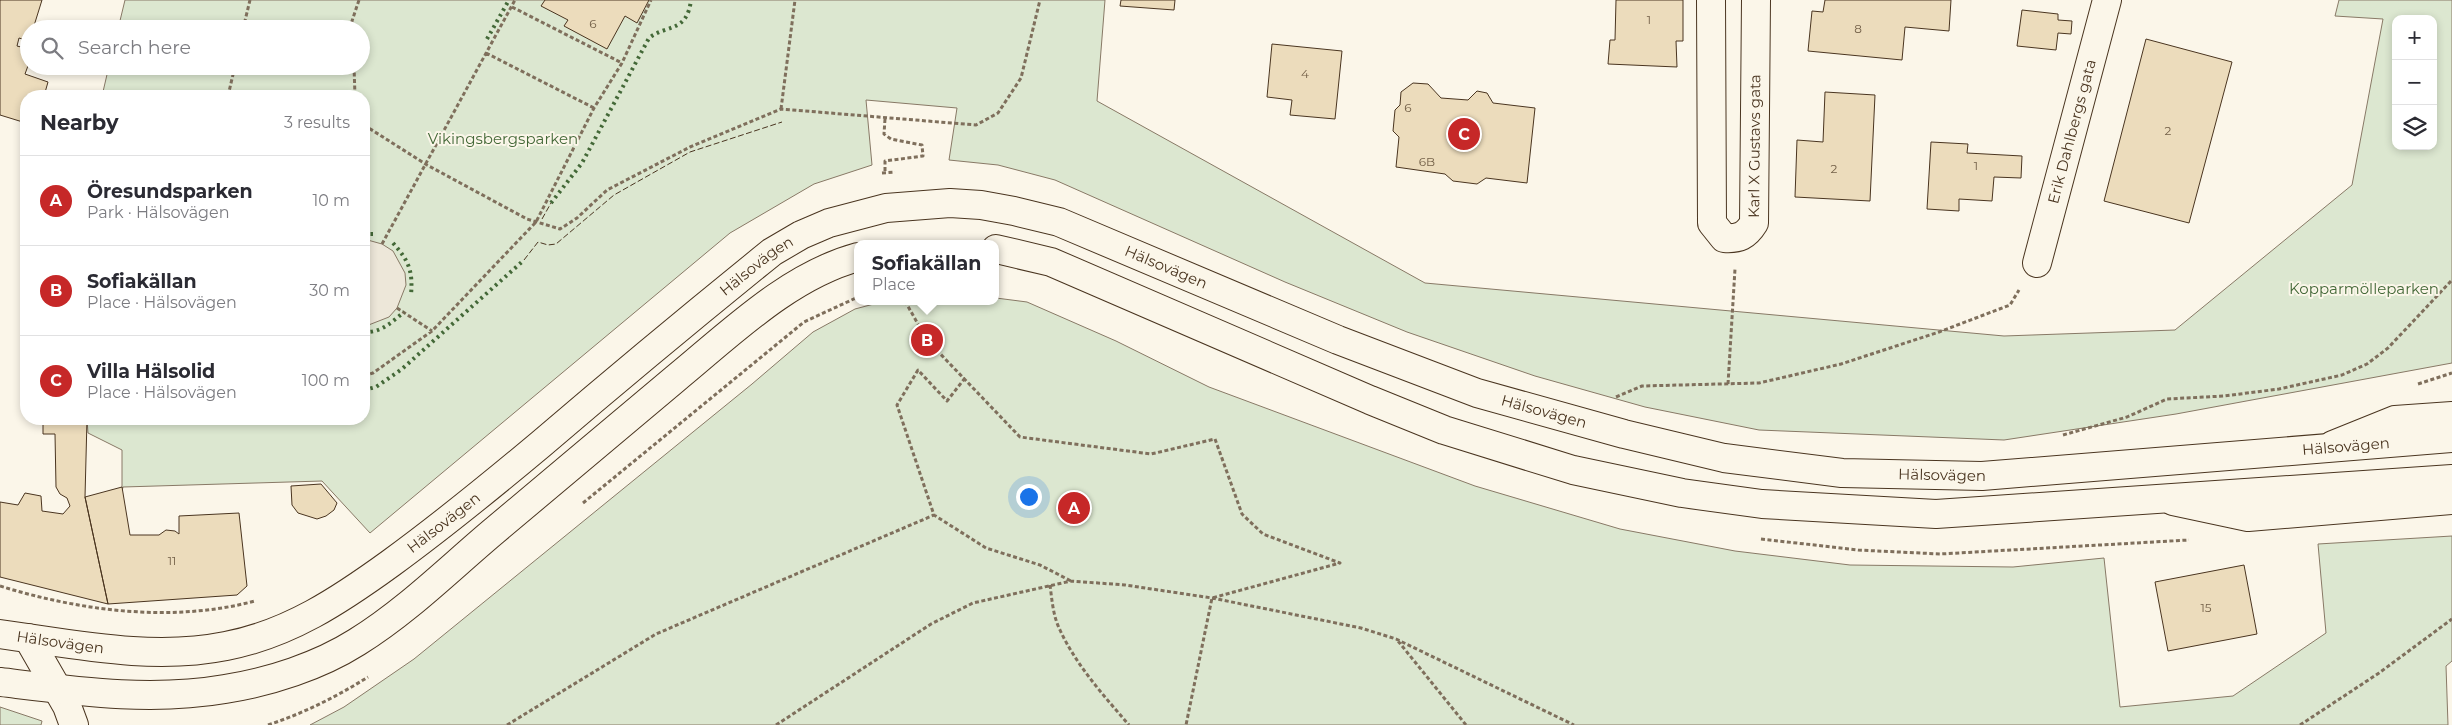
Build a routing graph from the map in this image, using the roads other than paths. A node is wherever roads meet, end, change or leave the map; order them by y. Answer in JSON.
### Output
{"nodes":[{"id":1,"x":1711,"y":0,"type":"edge"},
{"id":2,"x":1756,"y":0,"type":"edge"},
{"id":3,"x":2107,"y":0,"type":"edge"},
{"id":4,"x":999,"y":250,"type":"edge"},
{"id":5,"x":854,"y":259,"type":"edge"},
{"id":6,"x":2037,"y":263,"type":"road end"},
{"id":7,"x":2452,"y":416,"type":"edge"},
{"id":8,"x":2452,"y":438,"type":"edge"},
{"id":9,"x":2326,"y":448,"type":"junction"},
{"id":10,"x":2452,"y":479,"type":"edge"},
{"id":11,"x":2162,"y":499,"type":"junction"},
{"id":12,"x":2452,"y":500,"type":"edge"},
{"id":13,"x":0,"y":634,"type":"edge"},
{"id":14,"x":28,"y":638,"type":"junction"},
{"id":15,"x":0,"y":682,"type":"edge"},
{"id":16,"x":56,"y":689,"type":"junction"},
{"id":17,"x":74,"y":725,"type":"edge"}],
"edges":[{"from":1,"to":2,"type":"main road","name":"Karl X Gustavs gata"},
{"from":3,"to":6,"type":"main road","name":"Erik Dahlbergs gata"},
{"from":4,"to":11,"type":"main road"},
{"from":5,"to":16,"type":"main road"},
{"from":7,"to":9,"type":"main road"},
{"from":8,"to":9,"type":"main road","name":"Hälsovägen"},
{"from":9,"to":14,"type":"main road","name":"Hälsovägen"},
{"from":10,"to":11,"type":"main road"},
{"from":11,"to":12,"type":"main road"},
{"from":13,"to":14,"type":"main road","name":"Hälsovägen"},
{"from":14,"to":16,"type":"main road"},
{"from":15,"to":16,"type":"main road"},
{"from":16,"to":17,"type":"main road"}]}
